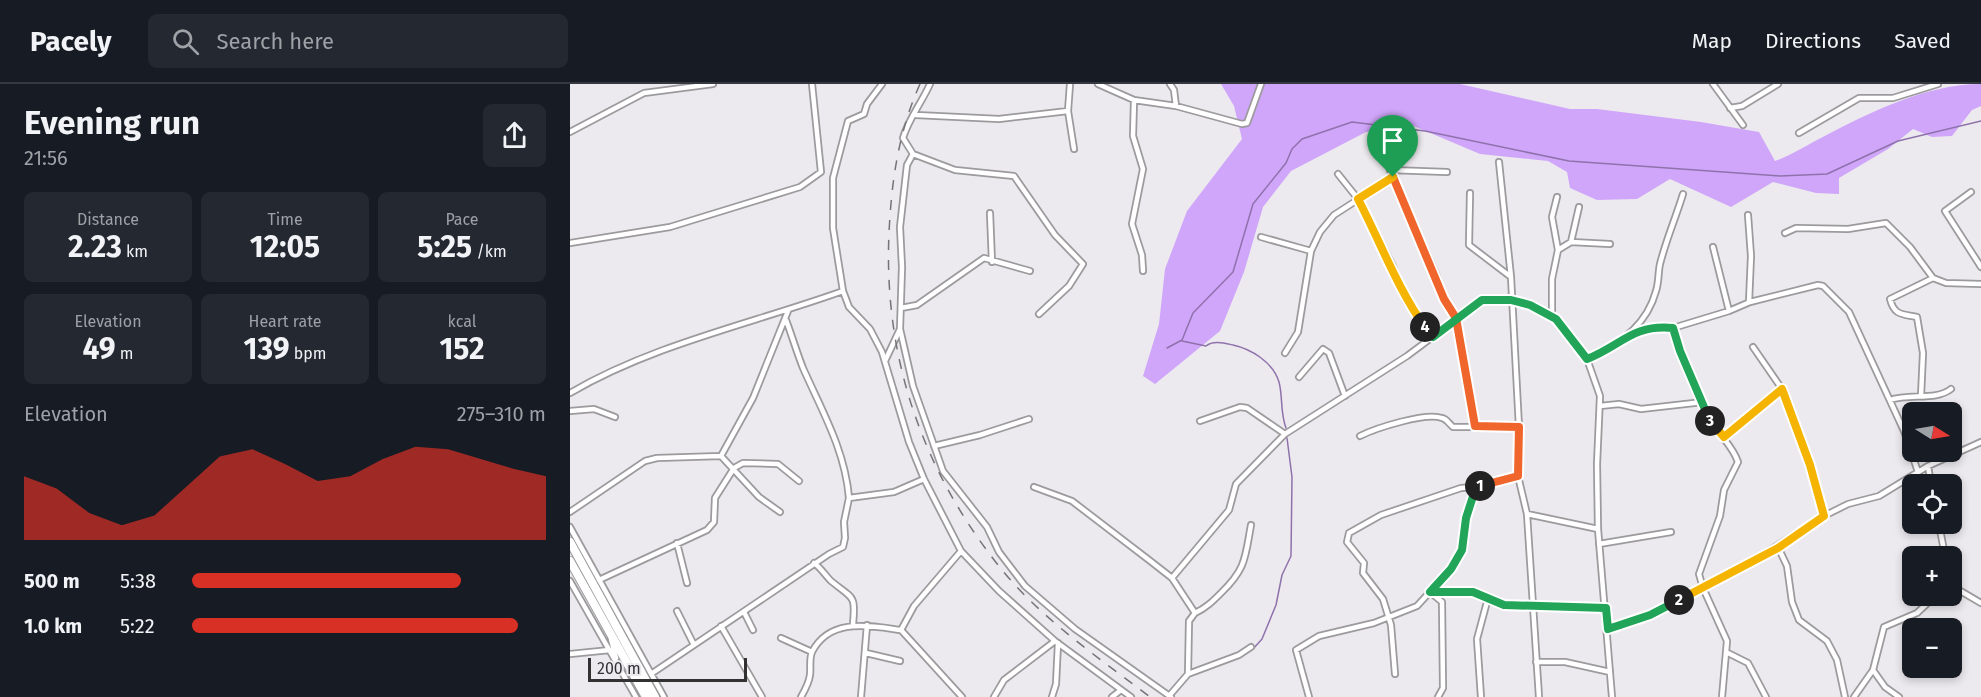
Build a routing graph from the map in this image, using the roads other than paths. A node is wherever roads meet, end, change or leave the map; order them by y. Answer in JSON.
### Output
{"nodes":[{"id":1,"x":713,"y":84,"type":"edge"},
{"id":2,"x":812,"y":84,"type":"edge"},
{"id":3,"x":882,"y":84,"type":"edge"},
{"id":4,"x":930,"y":84,"type":"edge"},
{"id":5,"x":1070,"y":84,"type":"edge"},
{"id":6,"x":1098,"y":84,"type":"edge"},
{"id":7,"x":1170,"y":84,"type":"edge"},
{"id":8,"x":1261,"y":84,"type":"edge"},
{"id":9,"x":1713,"y":84,"type":"edge"},
{"id":10,"x":1778,"y":84,"type":"edge"},
{"id":11,"x":1938,"y":84,"type":"edge"},
{"id":12,"x":1134,"y":100,"type":"junction"},
{"id":13,"x":1176,"y":106,"type":"junction"},
{"id":14,"x":1730,"y":108,"type":"junction"},
{"id":15,"x":1068,"y":111,"type":"junction"},
{"id":16,"x":916,"y":115,"type":"junction"},
{"id":17,"x":1743,"y":125,"type":"dead end"},
{"id":18,"x":1384,"y":127,"type":"dead end"},
{"id":19,"x":570,"y":132,"type":"edge"},
{"id":20,"x":1799,"y":133,"type":"dead end"},
{"id":21,"x":1074,"y":149,"type":"dead end"},
{"id":22,"x":913,"y":154,"type":"junction"},
{"id":23,"x":1499,"y":162,"type":"dead end"},
{"id":24,"x":1390,"y":170,"type":"junction"},
{"id":25,"x":821,"y":172,"type":"junction"},
{"id":26,"x":1447,"y":172,"type":"dead end"},
{"id":27,"x":1338,"y":174,"type":"dead end"},
{"id":28,"x":1393,"y":177,"type":"junction"},
{"id":29,"x":833,"y":178,"type":"junction"},
{"id":30,"x":1971,"y":192,"type":"dead end"},
{"id":31,"x":1470,"y":193,"type":"dead end"},
{"id":32,"x":1683,"y":194,"type":"dead end"},
{"id":33,"x":1557,"y":197,"type":"dead end"},
{"id":34,"x":1358,"y":199,"type":"junction"},
{"id":35,"x":1579,"y":207,"type":"dead end"},
{"id":36,"x":990,"y":213,"type":"dead end"},
{"id":37,"x":1749,"y":215,"type":"dead end"},
{"id":38,"x":1785,"y":233,"type":"dead end"},
{"id":39,"x":1261,"y":237,"type":"dead end"},
{"id":40,"x":1570,"y":242,"type":"junction"},
{"id":41,"x":570,"y":243,"type":"edge"},
{"id":42,"x":1610,"y":244,"type":"dead end"},
{"id":43,"x":1713,"y":247,"type":"dead end"},
{"id":44,"x":1558,"y":250,"type":"junction"},
{"id":45,"x":1311,"y":251,"type":"junction"},
{"id":46,"x":992,"y":262,"type":"junction"},
{"id":47,"x":1981,"y":267,"type":"edge"},
{"id":48,"x":1030,"y":271,"type":"dead end"},
{"id":49,"x":1143,"y":271,"type":"dead end"},
{"id":50,"x":1511,"y":277,"type":"junction"},
{"id":51,"x":1933,"y":278,"type":"junction"},
{"id":52,"x":1981,"y":284,"type":"edge"},
{"id":53,"x":843,"y":291,"type":"junction"},
{"id":54,"x":1511,"y":300,"type":"junction"},
{"id":55,"x":1749,"y":302,"type":"junction"},
{"id":56,"x":901,"y":308,"type":"junction"},
{"id":57,"x":788,"y":311,"type":"junction"},
{"id":58,"x":1729,"y":311,"type":"junction"},
{"id":59,"x":1039,"y":314,"type":"dead end"},
{"id":60,"x":1552,"y":316,"type":"junction"},
{"id":61,"x":1456,"y":318,"type":"junction"},
{"id":62,"x":786,"y":320,"type":"junction"},
{"id":63,"x":900,"y":328,"type":"junction"},
{"id":64,"x":1673,"y":328,"type":"junction"},
{"id":65,"x":1632,"y":332,"type":"junction"},
{"id":66,"x":1433,"y":337,"type":"junction"},
{"id":67,"x":1753,"y":347,"type":"dead end"},
{"id":68,"x":1285,"y":353,"type":"dead end"},
{"id":69,"x":1587,"y":359,"type":"junction"},
{"id":70,"x":885,"y":362,"type":"junction"},
{"id":71,"x":1299,"y":377,"type":"dead end"},
{"id":72,"x":1782,"y":389,"type":"junction"},
{"id":73,"x":1951,"y":389,"type":"dead end"},
{"id":74,"x":570,"y":393,"type":"edge"},
{"id":75,"x":1345,"y":396,"type":"junction"},
{"id":76,"x":1921,"y":396,"type":"junction"},
{"id":77,"x":1890,"y":400,"type":"junction"},
{"id":78,"x":1703,"y":402,"type":"junction"},
{"id":79,"x":1600,"y":406,"type":"junction"},
{"id":80,"x":570,"y":411,"type":"edge"},
{"id":81,"x":615,"y":417,"type":"dead end"},
{"id":82,"x":1029,"y":419,"type":"dead end"},
{"id":83,"x":1200,"y":421,"type":"dead end"},
{"id":84,"x":1475,"y":426,"type":"junction"},
{"id":85,"x":1519,"y":427,"type":"junction"},
{"id":86,"x":1285,"y":434,"type":"junction"},
{"id":87,"x":1360,"y":436,"type":"dead end"},
{"id":88,"x":1724,"y":437,"type":"junction"},
{"id":89,"x":1981,"y":442,"type":"edge"},
{"id":90,"x":934,"y":446,"type":"junction"},
{"id":91,"x":721,"y":456,"type":"junction"},
{"id":92,"x":1928,"y":466,"type":"junction"},
{"id":93,"x":734,"y":468,"type":"junction"},
{"id":94,"x":1918,"y":472,"type":"junction"},
{"id":95,"x":1930,"y":474,"type":"edge"},
{"id":96,"x":1518,"y":476,"type":"junction"},
{"id":97,"x":924,"y":479,"type":"junction"},
{"id":98,"x":799,"y":481,"type":"dead end"},
{"id":99,"x":1034,"y":487,"type":"dead end"},
{"id":100,"x":1476,"y":487,"type":"junction"},
{"id":101,"x":849,"y":498,"type":"junction"},
{"id":102,"x":570,"y":512,"type":"edge"},
{"id":103,"x":780,"y":512,"type":"dead end"},
{"id":104,"x":1527,"y":514,"type":"junction"},
{"id":105,"x":1824,"y":516,"type":"junction"},
{"id":106,"x":1251,"y":525,"type":"dead end"},
{"id":107,"x":570,"y":527,"type":"edge"},
{"id":108,"x":1598,"y":529,"type":"junction"},
{"id":109,"x":1671,"y":532,"type":"dead end"},
{"id":110,"x":570,"y":542,"type":"edge"},
{"id":111,"x":678,"y":543,"type":"junction"},
{"id":112,"x":1599,"y":544,"type":"junction"},
{"id":113,"x":1778,"y":548,"type":"junction"},
{"id":114,"x":961,"y":551,"type":"junction"},
{"id":115,"x":570,"y":561,"type":"edge"},
{"id":116,"x":814,"y":563,"type":"junction"},
{"id":117,"x":1172,"y":578,"type":"junction"},
{"id":118,"x":599,"y":580,"type":"junction"},
{"id":119,"x":570,"y":581,"type":"edge"},
{"id":120,"x":687,"y":584,"type":"dead end"},
{"id":121,"x":1703,"y":588,"type":"junction"},
{"id":122,"x":1430,"y":592,"type":"junction"},
{"id":123,"x":1962,"y":592,"type":"edge"},
{"id":124,"x":1488,"y":598,"type":"junction"},
{"id":125,"x":1981,"y":603,"type":"edge"},
{"id":126,"x":1924,"y":606,"type":"edge"},
{"id":127,"x":1533,"y":608,"type":"junction"},
{"id":128,"x":1606,"y":608,"type":"junction"},
{"id":129,"x":676,"y":611,"type":"dead end"},
{"id":130,"x":744,"y":612,"type":"junction"},
{"id":131,"x":1195,"y":613,"type":"junction"},
{"id":132,"x":1388,"y":619,"type":"junction"},
{"id":133,"x":853,"y":624,"type":"junction"},
{"id":134,"x":867,"y":625,"type":"junction"},
{"id":135,"x":721,"y":626,"type":"junction"},
{"id":136,"x":1608,"y":629,"type":"junction"},
{"id":137,"x":753,"y":630,"type":"dead end"},
{"id":138,"x":901,"y":630,"type":"junction"},
{"id":139,"x":609,"y":631,"type":"junction"},
{"id":140,"x":781,"y":638,"type":"dead end"},
{"id":141,"x":1057,"y":642,"type":"junction"},
{"id":142,"x":694,"y":645,"type":"junction"},
{"id":143,"x":1251,"y":647,"type":"dead end"},
{"id":144,"x":610,"y":650,"type":"junction"},
{"id":145,"x":812,"y":652,"type":"junction"},
{"id":146,"x":1728,"y":652,"type":"junction"},
{"id":147,"x":866,"y":653,"type":"junction"},
{"id":148,"x":570,"y":654,"type":"edge"},
{"id":149,"x":900,"y":661,"type":"dead end"},
{"id":150,"x":1536,"y":662,"type":"junction"},
{"id":151,"x":617,"y":663,"type":"junction"},
{"id":152,"x":1873,"y":670,"type":"junction"},
{"id":153,"x":1610,"y":672,"type":"junction"},
{"id":154,"x":651,"y":674,"type":"junction"},
{"id":155,"x":1188,"y":674,"type":"junction"},
{"id":156,"x":1395,"y":674,"type":"dead end"},
{"id":157,"x":1120,"y":690,"type":"junction"},
{"id":158,"x":1170,"y":696,"type":"edge"},
{"id":159,"x":638,"y":697,"type":"edge"},
{"id":160,"x":646,"y":697,"type":"edge"},
{"id":161,"x":655,"y":697,"type":"edge"},
{"id":162,"x":664,"y":697,"type":"edge"},
{"id":163,"x":762,"y":697,"type":"edge"},
{"id":164,"x":801,"y":697,"type":"edge"},
{"id":165,"x":861,"y":697,"type":"edge"},
{"id":166,"x":962,"y":697,"type":"edge"},
{"id":167,"x":994,"y":697,"type":"edge"},
{"id":168,"x":1052,"y":697,"type":"edge"},
{"id":169,"x":1112,"y":697,"type":"edge"},
{"id":170,"x":1131,"y":697,"type":"edge"},
{"id":171,"x":1309,"y":697,"type":"edge"},
{"id":172,"x":1438,"y":697,"type":"edge"},
{"id":173,"x":1481,"y":697,"type":"edge"},
{"id":174,"x":1539,"y":697,"type":"edge"},
{"id":175,"x":1612,"y":697,"type":"edge"},
{"id":176,"x":1722,"y":697,"type":"edge"},
{"id":177,"x":1766,"y":697,"type":"edge"},
{"id":178,"x":1845,"y":697,"type":"edge"},
{"id":179,"x":1854,"y":697,"type":"edge"},
{"id":180,"x":1899,"y":697,"type":"edge"}],
"edges":[{"from":1,"to":19,"type":"street"},
{"from":2,"to":25,"type":"street"},
{"from":3,"to":29,"type":"street"},
{"from":4,"to":16,"type":"street"},
{"from":5,"to":15,"type":"street"},
{"from":6,"to":12,"type":"street"},
{"from":7,"to":13,"type":"street"},
{"from":8,"to":13,"type":"street"},
{"from":9,"to":14,"type":"street"},
{"from":10,"to":14,"type":"street"},
{"from":11,"to":20,"type":"street"},
{"from":12,"to":13,"type":"street"},
{"from":12,"to":49,"type":"street"},
{"from":14,"to":17,"type":"street"},
{"from":15,"to":16,"type":"street"},
{"from":15,"to":21,"type":"street"},
{"from":16,"to":22,"type":"street"},
{"from":18,"to":24,"type":"street"},
{"from":22,"to":56,"type":"street"},
{"from":22,"to":59,"type":"street"},
{"from":23,"to":50,"type":"street"},
{"from":24,"to":26,"type":"street"},
{"from":24,"to":28,"type":"street"},
{"from":25,"to":29,"type":"street"},
{"from":25,"to":41,"type":"street"},
{"from":27,"to":34,"type":"street"},
{"from":28,"to":34,"type":"street"},
{"from":28,"to":61,"type":"street"},
{"from":29,"to":53,"type":"street"},
{"from":30,"to":47,"type":"street"},
{"from":31,"to":50,"type":"street"},
{"from":32,"to":65,"type":"street"},
{"from":33,"to":44,"type":"street"},
{"from":34,"to":45,"type":"street"},
{"from":34,"to":66,"type":"street"},
{"from":35,"to":40,"type":"street"},
{"from":36,"to":46,"type":"street"},
{"from":37,"to":55,"type":"street"},
{"from":38,"to":51,"type":"street"},
{"from":39,"to":45,"type":"street"},
{"from":40,"to":42,"type":"street"},
{"from":40,"to":44,"type":"street"},
{"from":43,"to":58,"type":"street"},
{"from":44,"to":60,"type":"street"},
{"from":45,"to":68,"type":"street"},
{"from":46,"to":48,"type":"street"},
{"from":46,"to":56,"type":"street"},
{"from":50,"to":54,"type":"street"},
{"from":51,"to":52,"type":"street"},
{"from":51,"to":76,"type":"street"},
{"from":53,"to":57,"type":"street"},
{"from":53,"to":70,"type":"street"},
{"from":54,"to":60,"type":"street"},
{"from":54,"to":61,"type":"street"},
{"from":54,"to":85,"type":"street"},
{"from":55,"to":58,"type":"street"},
{"from":55,"to":77,"type":"street"},
{"from":56,"to":63,"type":"street"},
{"from":57,"to":62,"type":"street"},
{"from":57,"to":74,"type":"street"},
{"from":58,"to":64,"type":"street"},
{"from":60,"to":69,"type":"street"},
{"from":61,"to":66,"type":"street"},
{"from":61,"to":84,"type":"street"},
{"from":62,"to":91,"type":"street"},
{"from":62,"to":101,"type":"street"},
{"from":63,"to":70,"type":"street"},
{"from":63,"to":90,"type":"street"},
{"from":64,"to":65,"type":"street"},
{"from":64,"to":78,"type":"street"},
{"from":65,"to":69,"type":"street"},
{"from":66,"to":75,"type":"street"},
{"from":67,"to":72,"type":"street"},
{"from":69,"to":79,"type":"street"},
{"from":70,"to":97,"type":"street"},
{"from":71,"to":75,"type":"street"},
{"from":72,"to":88,"type":"street"},
{"from":72,"to":105,"type":"street"},
{"from":73,"to":76,"type":"street"},
{"from":75,"to":86,"type":"street"},
{"from":76,"to":77,"type":"street"},
{"from":77,"to":94,"type":"street"},
{"from":78,"to":79,"type":"street"},
{"from":78,"to":88,"type":"street"},
{"from":79,"to":108,"type":"street"},
{"from":80,"to":81,"type":"street"},
{"from":82,"to":90,"type":"street"},
{"from":83,"to":86,"type":"street"},
{"from":84,"to":85,"type":"street"},
{"from":84,"to":87,"type":"street"},
{"from":85,"to":96,"type":"street"},
{"from":86,"to":117,"type":"street"},
{"from":88,"to":121,"type":"street"},
{"from":89,"to":92,"type":"street"},
{"from":90,"to":158,"type":"street"},
{"from":91,"to":93,"type":"street"},
{"from":91,"to":102,"type":"street"},
{"from":92,"to":94,"type":"street"},
{"from":92,"to":95,"type":"street"},
{"from":93,"to":98,"type":"street"},
{"from":93,"to":103,"type":"street"},
{"from":93,"to":111,"type":"street"},
{"from":94,"to":105,"type":"street"},
{"from":96,"to":100,"type":"street"},
{"from":96,"to":104,"type":"street"},
{"from":97,"to":101,"type":"street"},
{"from":97,"to":114,"type":"street"},
{"from":99,"to":117,"type":"street"},
{"from":100,"to":122,"type":"street"},
{"from":100,"to":132,"type":"street"},
{"from":101,"to":116,"type":"street"},
{"from":104,"to":108,"type":"street"},
{"from":104,"to":127,"type":"street"},
{"from":105,"to":113,"type":"street"},
{"from":106,"to":131,"type":"street"},
{"from":107,"to":118,"type":"street"},
{"from":108,"to":112,"type":"street"},
{"from":109,"to":112,"type":"street"},
{"from":110,"to":161,"type":"main road"},
{"from":111,"to":118,"type":"street"},
{"from":111,"to":120,"type":"street"},
{"from":112,"to":128,"type":"street"},
{"from":113,"to":121,"type":"street"},
{"from":113,"to":178,"type":"street"},
{"from":114,"to":138,"type":"street"},
{"from":114,"to":141,"type":"street"},
{"from":115,"to":139,"type":"main road"},
{"from":116,"to":130,"type":"street"},
{"from":116,"to":133,"type":"street"},
{"from":117,"to":131,"type":"street"},
{"from":118,"to":154,"type":"street"},
{"from":119,"to":144,"type":"street"},
{"from":121,"to":136,"type":"street"},
{"from":121,"to":146,"type":"street"},
{"from":122,"to":124,"type":"street"},
{"from":122,"to":132,"type":"street"},
{"from":122,"to":172,"type":"street"},
{"from":123,"to":125,"type":"street"},
{"from":124,"to":127,"type":"street"},
{"from":124,"to":173,"type":"street"},
{"from":126,"to":152,"type":"street"},
{"from":127,"to":128,"type":"street"},
{"from":127,"to":150,"type":"street"},
{"from":128,"to":136,"type":"street"},
{"from":129,"to":142,"type":"street"},
{"from":130,"to":135,"type":"street"},
{"from":130,"to":137,"type":"street"},
{"from":131,"to":155,"type":"street"},
{"from":132,"to":156,"type":"street"},
{"from":132,"to":171,"type":"street"},
{"from":133,"to":134,"type":"street"},
{"from":133,"to":145,"type":"street"},
{"from":134,"to":138,"type":"street"},
{"from":134,"to":147,"type":"street"},
{"from":135,"to":142,"type":"street"},
{"from":135,"to":163,"type":"street"},
{"from":136,"to":153,"type":"street"},
{"from":138,"to":166,"type":"street"},
{"from":139,"to":151,"type":"street"},
{"from":139,"to":160,"type":"main road"},
{"from":140,"to":145,"type":"street"},
{"from":141,"to":157,"type":"street"},
{"from":141,"to":167,"type":"street"},
{"from":141,"to":168,"type":"street"},
{"from":142,"to":154,"type":"street"},
{"from":143,"to":155,"type":"street"},
{"from":144,"to":148,"type":"street"},
{"from":144,"to":151,"type":"street"},
{"from":145,"to":164,"type":"street"},
{"from":146,"to":176,"type":"street"},
{"from":146,"to":177,"type":"street"},
{"from":147,"to":149,"type":"street"},
{"from":147,"to":165,"type":"street"},
{"from":150,"to":153,"type":"street"},
{"from":150,"to":174,"type":"street"},
{"from":151,"to":159,"type":"street"},
{"from":152,"to":179,"type":"street"},
{"from":152,"to":180,"type":"street"},
{"from":153,"to":175,"type":"street"},
{"from":154,"to":162,"type":"street"},
{"from":155,"to":158,"type":"street"},
{"from":157,"to":169,"type":"street"},
{"from":157,"to":170,"type":"street"}]}
